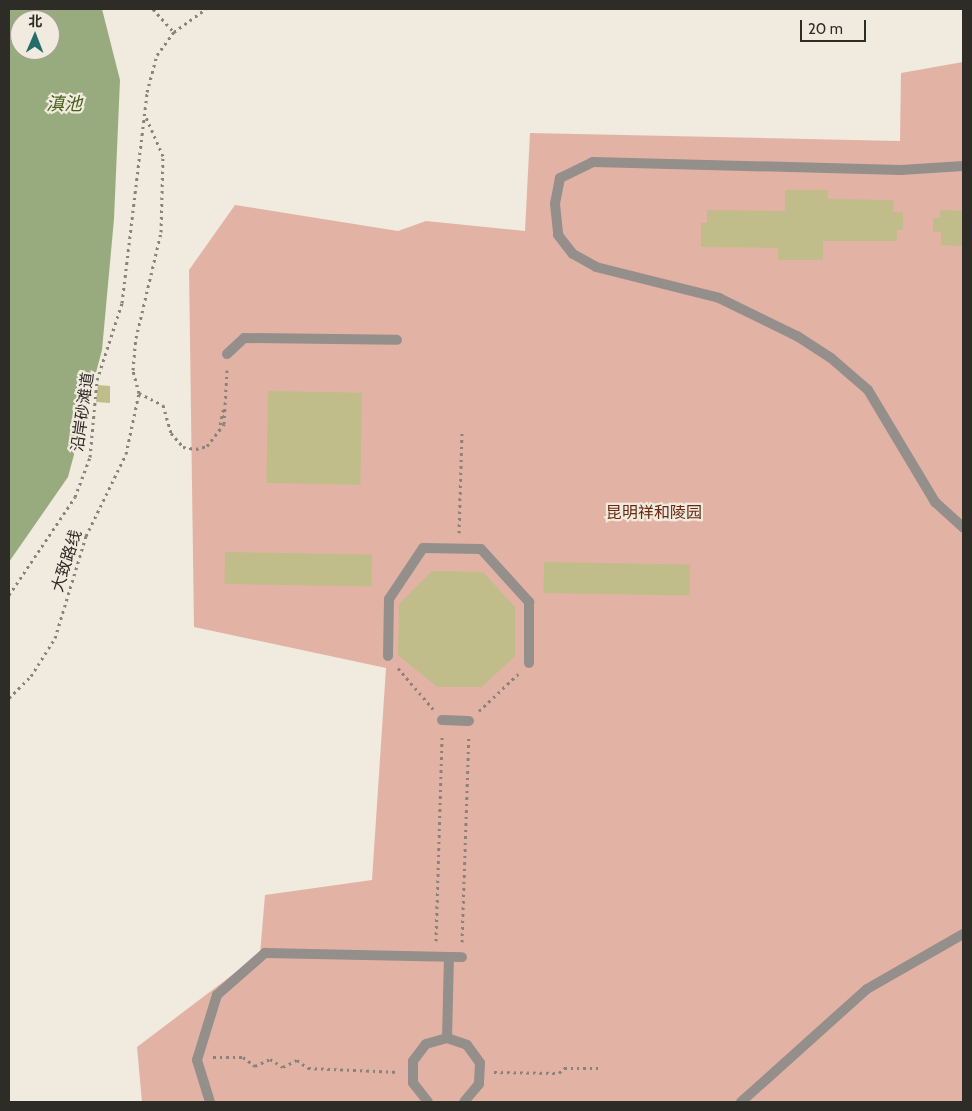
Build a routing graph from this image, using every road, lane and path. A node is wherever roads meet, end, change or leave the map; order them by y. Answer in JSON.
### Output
{"nodes":[{"id":1,"x":153,"y":9,"type":"edge"},
{"id":2,"x":206,"y":9,"type":"edge"},
{"id":3,"x":174,"y":32,"type":"junction"},
{"id":4,"x":145,"y":116,"type":"junction"},
{"id":5,"x":963,"y":166,"type":"edge"},
{"id":6,"x":397,"y":340,"type":"dead end"},
{"id":7,"x":227,"y":354,"type":"joint"},
{"id":8,"x":139,"y":393,"type":"junction"},
{"id":9,"x":462,"y":430,"type":"dead end"},
{"id":10,"x":963,"y":527,"type":"edge"},
{"id":11,"x":459,"y":549,"type":"junction"},
{"id":12,"x":9,"y":594,"type":"edge"},
{"id":13,"x":388,"y":656,"type":"joint"},
{"id":14,"x":530,"y":664,"type":"joint"},
{"id":15,"x":9,"y":698,"type":"edge"},
{"id":16,"x":442,"y":720,"type":"junction"},
{"id":17,"x":469,"y":721,"type":"junction"},
{"id":18,"x":963,"y":934,"type":"edge"},
{"id":19,"x":435,"y":957,"type":"junction"},
{"id":20,"x":449,"y":957,"type":"junction"},
{"id":21,"x":462,"y":957,"type":"joint"},
{"id":22,"x":447,"y":1038,"type":"junction"},
{"id":23,"x":236,"y":1057,"type":"dead end"},
{"id":24,"x":598,"y":1068,"type":"dead end"},
{"id":25,"x":481,"y":1071,"type":"junction"},
{"id":26,"x":411,"y":1072,"type":"junction"},
{"id":27,"x":210,"y":1102,"type":"edge"},
{"id":28,"x":428,"y":1102,"type":"edge"},
{"id":29,"x":464,"y":1102,"type":"edge"},
{"id":30,"x":741,"y":1102,"type":"edge"}],
"edges":[{"from":1,"to":3,"type":"path"},
{"from":2,"to":3,"type":"path","name":"沿岸砂滩道"},
{"from":3,"to":4,"type":"path","name":"沿岸砂滩道"},
{"from":4,"to":8,"type":"path"},
{"from":4,"to":12,"type":"path","name":"沿岸砂滩道"},
{"from":5,"to":10,"type":"street"},
{"from":6,"to":7,"type":"street"},
{"from":7,"to":8,"type":"path"},
{"from":8,"to":15,"type":"path","name":"大致路线"},
{"from":9,"to":11,"type":"path"},
{"from":11,"to":13,"type":"street"},
{"from":11,"to":14,"type":"street"},
{"from":13,"to":16,"type":"path"},
{"from":14,"to":17,"type":"path"},
{"from":16,"to":17,"type":"street"},
{"from":16,"to":19,"type":"path"},
{"from":17,"to":21,"type":"path"},
{"from":18,"to":30,"type":"street"},
{"from":19,"to":20,"type":"street"},
{"from":19,"to":27,"type":"street"},
{"from":20,"to":21,"type":"street"},
{"from":20,"to":22,"type":"street"},
{"from":22,"to":25,"type":"street"},
{"from":22,"to":26,"type":"street"},
{"from":23,"to":26,"type":"path"},
{"from":24,"to":25,"type":"path"},
{"from":25,"to":29,"type":"street"},
{"from":26,"to":28,"type":"street"}]}
